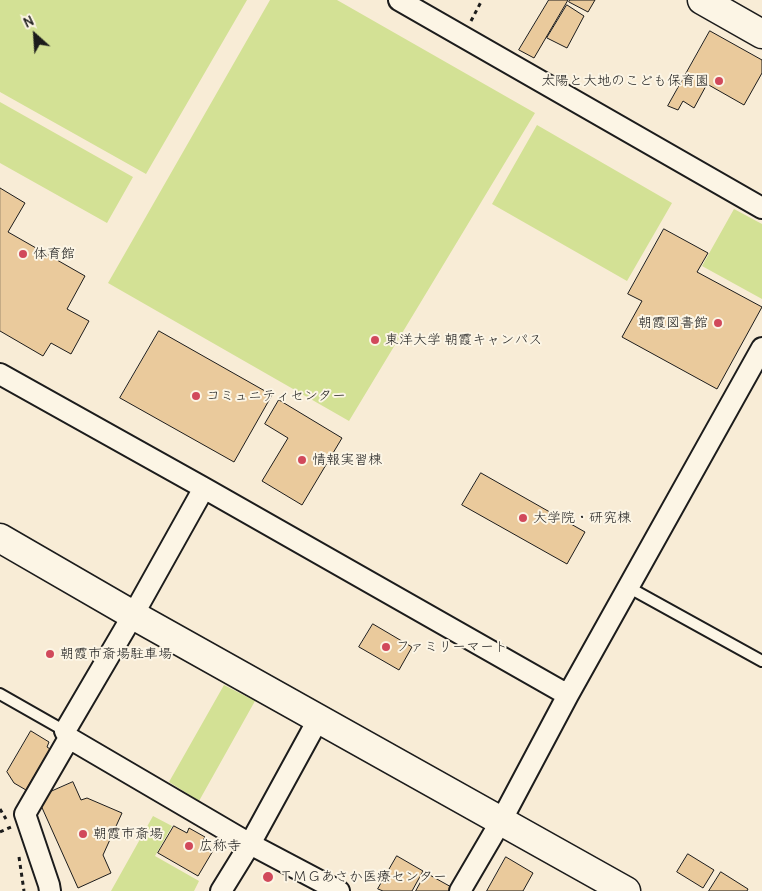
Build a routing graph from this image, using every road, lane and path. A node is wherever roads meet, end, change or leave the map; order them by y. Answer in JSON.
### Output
{"nodes":[{"id":1,"x":399,"y":0,"type":"edge"},
{"id":2,"x":482,"y":0,"type":"edge"},
{"id":3,"x":702,"y":0,"type":"edge"},
{"id":4,"x":762,"y":34,"type":"edge"},
{"id":5,"x":463,"y":36,"type":"junction"},
{"id":6,"x":762,"y":208,"type":"edge"},
{"id":7,"x":762,"y":349,"type":"edge"},
{"id":8,"x":0,"y":374,"type":"edge"},
{"id":9,"x":204,"y":488,"type":"junction"},
{"id":10,"x":0,"y":538,"type":"edge"},
{"id":11,"x":628,"y":587,"type":"junction"},
{"id":12,"x":133,"y":615,"type":"junction"},
{"id":13,"x":762,"y":661,"type":"edge"},
{"id":14,"x":0,"y":694,"type":"edge"},
{"id":15,"x":568,"y":695,"type":"junction"},
{"id":16,"x":319,"y":718,"type":"junction"},
{"id":17,"x":67,"y":735,"type":"junction"},
{"id":18,"x":501,"y":822,"type":"junction"},
{"id":19,"x":6,"y":830,"type":"dead end"},
{"id":20,"x":0,"y":832,"type":"edge"},
{"id":21,"x":250,"y":844,"type":"junction"},
{"id":22,"x":18,"y":853,"type":"dead end"},
{"id":23,"x":24,"y":891,"type":"edge"},
{"id":24,"x":50,"y":891,"type":"edge"},
{"id":25,"x":222,"y":891,"type":"edge"},
{"id":26,"x":339,"y":891,"type":"edge"},
{"id":27,"x":460,"y":891,"type":"edge"},
{"id":28,"x":626,"y":891,"type":"edge"}],
"edges":[{"from":1,"to":5,"type":"street"},
{"from":2,"to":5,"type":"path"},
{"from":3,"to":4,"type":"street"},
{"from":5,"to":6,"type":"street"},
{"from":7,"to":11,"type":"street"},
{"from":8,"to":9,"type":"street"},
{"from":9,"to":12,"type":"street"},
{"from":9,"to":15,"type":"street"},
{"from":10,"to":12,"type":"street"},
{"from":11,"to":13,"type":"lane"},
{"from":11,"to":15,"type":"street"},
{"from":12,"to":16,"type":"street"},
{"from":12,"to":17,"type":"street"},
{"from":14,"to":17,"type":"lane"},
{"from":15,"to":18,"type":"street"},
{"from":16,"to":18,"type":"street"},
{"from":16,"to":21,"type":"street"},
{"from":17,"to":21,"type":"street"},
{"from":17,"to":24,"type":"street"},
{"from":18,"to":27,"type":"street"},
{"from":18,"to":28,"type":"street"},
{"from":19,"to":20,"type":"path"},
{"from":21,"to":25,"type":"street"},
{"from":21,"to":26,"type":"street"},
{"from":22,"to":23,"type":"path"}]}
